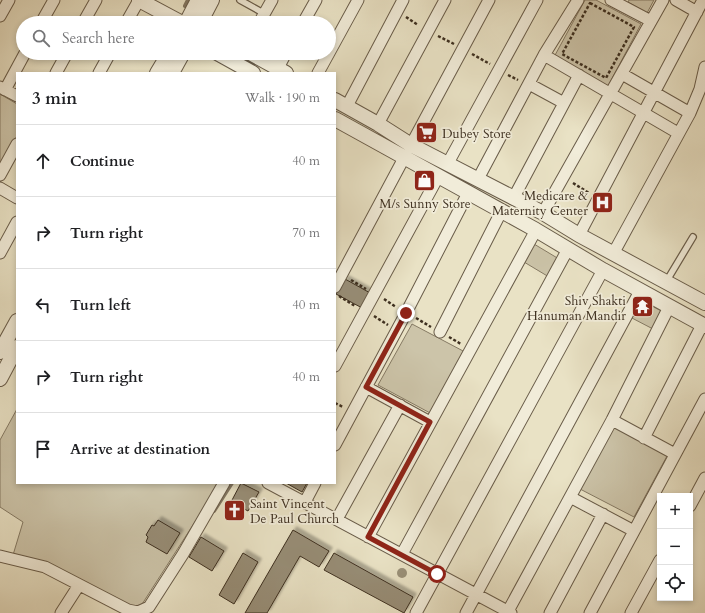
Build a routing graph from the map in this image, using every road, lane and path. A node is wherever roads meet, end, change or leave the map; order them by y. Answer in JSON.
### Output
{"nodes":[{"id":1,"x":9,"y":0,"type":"edge"},
{"id":2,"x":54,"y":0,"type":"edge"},
{"id":3,"x":96,"y":0,"type":"edge"},
{"id":4,"x":139,"y":0,"type":"edge"},
{"id":5,"x":198,"y":0,"type":"edge"},
{"id":6,"x":212,"y":0,"type":"edge"},
{"id":7,"x":240,"y":0,"type":"edge"},
{"id":8,"x":272,"y":0,"type":"edge"},
{"id":9,"x":316,"y":0,"type":"edge"},
{"id":10,"x":358,"y":0,"type":"edge"},
{"id":11,"x":402,"y":0,"type":"edge"},
{"id":12,"x":445,"y":0,"type":"edge"},
{"id":13,"x":489,"y":0,"type":"edge"},
{"id":14,"x":537,"y":0,"type":"edge"},
{"id":15,"x":577,"y":0,"type":"edge"},
{"id":16,"x":663,"y":0,"type":"edge"},
{"id":17,"x":676,"y":0,"type":"edge"},
{"id":18,"x":703,"y":0,"type":"edge"},
{"id":19,"x":618,"y":1,"type":"edge"},
{"id":20,"x":590,"y":3,"type":"joint"},
{"id":21,"x":697,"y":12,"type":"junction"},
{"id":22,"x":0,"y":16,"type":"edge"},
{"id":23,"x":45,"y":16,"type":"edge"},
{"id":24,"x":87,"y":16,"type":"edge"},
{"id":25,"x":130,"y":16,"type":"edge"},
{"id":26,"x":169,"y":16,"type":"edge"},
{"id":27,"x":190,"y":16,"type":"edge"},
{"id":28,"x":204,"y":16,"type":"edge"},
{"id":29,"x":260,"y":16,"type":"edge"},
{"id":30,"x":263,"y":16,"type":"edge"},
{"id":31,"x":307,"y":16,"type":"edge"},
{"id":32,"x":651,"y":21,"type":"junction"},
{"id":33,"x":336,"y":40,"type":"edge"},
{"id":34,"x":544,"y":55,"type":"junction"},
{"id":35,"x":21,"y":60,"type":"edge"},
{"id":36,"x":63,"y":60,"type":"edge"},
{"id":37,"x":106,"y":60,"type":"edge"},
{"id":38,"x":165,"y":60,"type":"edge"},
{"id":39,"x":179,"y":60,"type":"edge"},
{"id":40,"x":230,"y":60,"type":"edge"},
{"id":41,"x":262,"y":60,"type":"edge"},
{"id":42,"x":284,"y":60,"type":"edge"},
{"id":43,"x":325,"y":60,"type":"edge"},
{"id":44,"x":705,"y":67,"type":"edge"},
{"id":45,"x":282,"y":71,"type":"edge"},
{"id":46,"x":57,"y":72,"type":"edge"},
{"id":47,"x":100,"y":72,"type":"edge"},
{"id":48,"x":158,"y":72,"type":"edge"},
{"id":49,"x":173,"y":72,"type":"edge"},
{"id":50,"x":251,"y":72,"type":"edge"},
{"id":51,"x":319,"y":72,"type":"edge"},
{"id":52,"x":622,"y":74,"type":"junction"},
{"id":53,"x":579,"y":75,"type":"junction"},
{"id":54,"x":529,"y":84,"type":"junction"},
{"id":55,"x":3,"y":88,"type":"edge"},
{"id":56,"x":654,"y":92,"type":"junction"},
{"id":57,"x":611,"y":93,"type":"junction"},
{"id":58,"x":16,"y":95,"type":"edge"},
{"id":59,"x":341,"y":103,"type":"edge"},
{"id":60,"x":564,"y":103,"type":"junction"},
{"id":61,"x":644,"y":112,"type":"junction"},
{"id":62,"x":690,"y":113,"type":"junction"},
{"id":63,"x":336,"y":120,"type":"edge"},
{"id":64,"x":378,"y":124,"type":"junction"},
{"id":65,"x":678,"y":133,"type":"junction"},
{"id":66,"x":411,"y":145,"type":"junction"},
{"id":67,"x":16,"y":146,"type":"edge"},
{"id":68,"x":404,"y":158,"type":"junction"},
{"id":69,"x":448,"y":163,"type":"junction"},
{"id":70,"x":0,"y":175,"type":"edge"},
{"id":71,"x":438,"y":177,"type":"junction"},
{"id":72,"x":564,"y":177,"type":"junction"},
{"id":73,"x":478,"y":179,"type":"junction"},
{"id":74,"x":0,"y":188,"type":"edge"},
{"id":75,"x":468,"y":194,"type":"junction"},
{"id":76,"x":16,"y":197,"type":"edge"},
{"id":77,"x":598,"y":198,"type":"junction"},
{"id":78,"x":513,"y":199,"type":"junction"},
{"id":79,"x":501,"y":212,"type":"junction"},
{"id":80,"x":543,"y":213,"type":"junction"},
{"id":81,"x":16,"y":224,"type":"edge"},
{"id":82,"x":536,"y":230,"type":"junction"},
{"id":83,"x":579,"y":235,"type":"junction"},
{"id":84,"x":693,"y":237,"type":"dead end"},
{"id":85,"x":568,"y":249,"type":"junction"},
{"id":86,"x":0,"y":253,"type":"edge"},
{"id":87,"x":613,"y":254,"type":"junction"},
{"id":88,"x":603,"y":270,"type":"junction"},
{"id":89,"x":666,"y":282,"type":"junction"},
{"id":90,"x":336,"y":285,"type":"edge"},
{"id":91,"x":640,"y":291,"type":"junction"},
{"id":92,"x":705,"y":303,"type":"edge"},
{"id":93,"x":669,"y":307,"type":"junction"},
{"id":94,"x":16,"y":324,"type":"edge"},
{"id":95,"x":704,"y":326,"type":"edge"},
{"id":96,"x":440,"y":332,"type":"dead end"},
{"id":97,"x":11,"y":339,"type":"edge"},
{"id":98,"x":0,"y":352,"type":"edge"},
{"id":99,"x":336,"y":364,"type":"edge"},
{"id":100,"x":0,"y":379,"type":"edge"},
{"id":101,"x":366,"y":387,"type":"junction"},
{"id":102,"x":705,"y":399,"type":"edge"},
{"id":103,"x":400,"y":405,"type":"junction"},
{"id":104,"x":612,"y":420,"type":"junction"},
{"id":105,"x":430,"y":422,"type":"junction"},
{"id":106,"x":644,"y":438,"type":"junction"},
{"id":107,"x":336,"y":443,"type":"edge"},
{"id":108,"x":675,"y":454,"type":"junction"},
{"id":109,"x":705,"y":478,"type":"edge"},
{"id":110,"x":223,"y":484,"type":"edge"},
{"id":111,"x":271,"y":484,"type":"edge"},
{"id":112,"x":314,"y":484,"type":"edge"},
{"id":113,"x":570,"y":497,"type":"junction"},
{"id":114,"x":693,"y":500,"type":"edge"},
{"id":115,"x":304,"y":502,"type":"junction"},
{"id":116,"x":603,"y":514,"type":"junction"},
{"id":117,"x":337,"y":519,"type":"junction"},
{"id":118,"x":634,"y":530,"type":"junction"},
{"id":119,"x":368,"y":537,"type":"junction"},
{"id":120,"x":402,"y":554,"type":"junction"},
{"id":121,"x":0,"y":556,"type":"edge"},
{"id":122,"x":657,"y":565,"type":"edge"},
{"id":123,"x":437,"y":574,"type":"junction"},
{"id":124,"x":80,"y":585,"type":"junction"},
{"id":125,"x":476,"y":594,"type":"junction"},
{"id":126,"x":509,"y":612,"type":"edge"},
{"id":127,"x":61,"y":613,"type":"edge"},
{"id":128,"x":416,"y":613,"type":"edge"},
{"id":129,"x":466,"y":613,"type":"edge"},
{"id":130,"x":550,"y":613,"type":"edge"},
{"id":131,"x":590,"y":613,"type":"edge"},
{"id":132,"x":631,"y":613,"type":"edge"}],
"edges":[{"from":1,"to":22,"type":"street"},
{"from":2,"to":23,"type":"street"},
{"from":3,"to":24,"type":"street"},
{"from":4,"to":25,"type":"street"},
{"from":4,"to":26,"type":"street"},
{"from":5,"to":27,"type":"street"},
{"from":6,"to":28,"type":"street"},
{"from":7,"to":29,"type":"lane"},
{"from":8,"to":30,"type":"street"},
{"from":9,"to":31,"type":"street"},
{"from":10,"to":33,"type":"street"},
{"from":11,"to":59,"type":"street"},
{"from":12,"to":64,"type":"street"},
{"from":13,"to":66,"type":"street"},
{"from":14,"to":69,"type":"street"},
{"from":15,"to":34,"type":"street"},
{"from":16,"to":32,"type":"street"},
{"from":17,"to":21,"type":"street"},
{"from":18,"to":21,"type":"street"},
{"from":19,"to":32,"type":"street"},
{"from":20,"to":20,"type":"path"},
{"from":21,"to":56,"type":"street"},
{"from":32,"to":52,"type":"street"},
{"from":34,"to":53,"type":"street"},
{"from":34,"to":54,"type":"street"},
{"from":35,"to":55,"type":"street"},
{"from":36,"to":46,"type":"street"},
{"from":37,"to":47,"type":"street"},
{"from":38,"to":48,"type":"street"},
{"from":39,"to":49,"type":"street"},
{"from":40,"to":50,"type":"street"},
{"from":41,"to":45,"type":"street"},
{"from":42,"to":45,"type":"street"},
{"from":43,"to":51,"type":"street"},
{"from":44,"to":62,"type":"street"},
{"from":52,"to":56,"type":"street"},
{"from":52,"to":57,"type":"street"},
{"from":53,"to":57,"type":"street"},
{"from":53,"to":60,"type":"street"},
{"from":54,"to":60,"type":"street"},
{"from":54,"to":73,"type":"street"},
{"from":55,"to":58,"type":"street"},
{"from":56,"to":61,"type":"street"},
{"from":56,"to":62,"type":"street"},
{"from":57,"to":61,"type":"street"},
{"from":57,"to":72,"type":"street"},
{"from":59,"to":64,"type":"street"},
{"from":60,"to":78,"type":"street"},
{"from":61,"to":65,"type":"street"},
{"from":61,"to":77,"type":"street"},
{"from":62,"to":65,"type":"street"},
{"from":63,"to":68,"type":"street"},
{"from":64,"to":66,"type":"street"},
{"from":65,"to":87,"type":"street"},
{"from":66,"to":68,"type":"street"},
{"from":66,"to":69,"type":"street"},
{"from":67,"to":70,"type":"street"},
{"from":68,"to":71,"type":"street"},
{"from":68,"to":90,"type":"street"},
{"from":69,"to":71,"type":"street"},
{"from":69,"to":73,"type":"street"},
{"from":71,"to":75,"type":"street"},
{"from":71,"to":99,"type":"street"},
{"from":72,"to":77,"type":"path"},
{"from":72,"to":80,"type":"street"},
{"from":73,"to":78,"type":"street"},
{"from":74,"to":76,"type":"street"},
{"from":75,"to":79,"type":"street"},
{"from":75,"to":101,"type":"street"},
{"from":77,"to":83,"type":"street"},
{"from":78,"to":80,"type":"street"},
{"from":79,"to":82,"type":"street"},
{"from":79,"to":96,"type":"street"},
{"from":80,"to":83,"type":"street"},
{"from":81,"to":86,"type":"street"},
{"from":82,"to":85,"type":"street"},
{"from":82,"to":105,"type":"street"},
{"from":83,"to":87,"type":"street"},
{"from":84,"to":89,"type":"lane"},
{"from":85,"to":88,"type":"street"},
{"from":85,"to":120,"type":"street"},
{"from":87,"to":88,"type":"street"},
{"from":87,"to":89,"type":"street"},
{"from":88,"to":91,"type":"street"},
{"from":88,"to":123,"type":"street"},
{"from":89,"to":92,"type":"street"},
{"from":91,"to":93,"type":"street"},
{"from":91,"to":125,"type":"street"},
{"from":93,"to":95,"type":"street"},
{"from":93,"to":104,"type":"street"},
{"from":94,"to":97,"type":"street"},
{"from":95,"to":106,"type":"street"},
{"from":97,"to":98,"type":"street"},
{"from":97,"to":100,"type":"street"},
{"from":101,"to":103,"type":"street"},
{"from":101,"to":107,"type":"street"},
{"from":102,"to":108,"type":"street"},
{"from":103,"to":105,"type":"street"},
{"from":103,"to":117,"type":"street"},
{"from":104,"to":106,"type":"street"},
{"from":104,"to":113,"type":"street"},
{"from":105,"to":119,"type":"street"},
{"from":106,"to":108,"type":"street"},
{"from":108,"to":118,"type":"street"},
{"from":109,"to":114,"type":"street"},
{"from":110,"to":124,"type":"street"},
{"from":111,"to":115,"type":"street"},
{"from":112,"to":115,"type":"street"},
{"from":113,"to":116,"type":"street"},
{"from":113,"to":126,"type":"street"},
{"from":115,"to":117,"type":"street"},
{"from":116,"to":118,"type":"street"},
{"from":116,"to":130,"type":"street"},
{"from":117,"to":119,"type":"street"},
{"from":118,"to":131,"type":"street"},
{"from":119,"to":120,"type":"street"},
{"from":120,"to":123,"type":"street"},
{"from":121,"to":124,"type":"street"},
{"from":122,"to":132,"type":"street"},
{"from":123,"to":125,"type":"street"},
{"from":123,"to":128,"type":"street"},
{"from":124,"to":127,"type":"street"},
{"from":125,"to":126,"type":"street"},
{"from":125,"to":129,"type":"street"}]}
